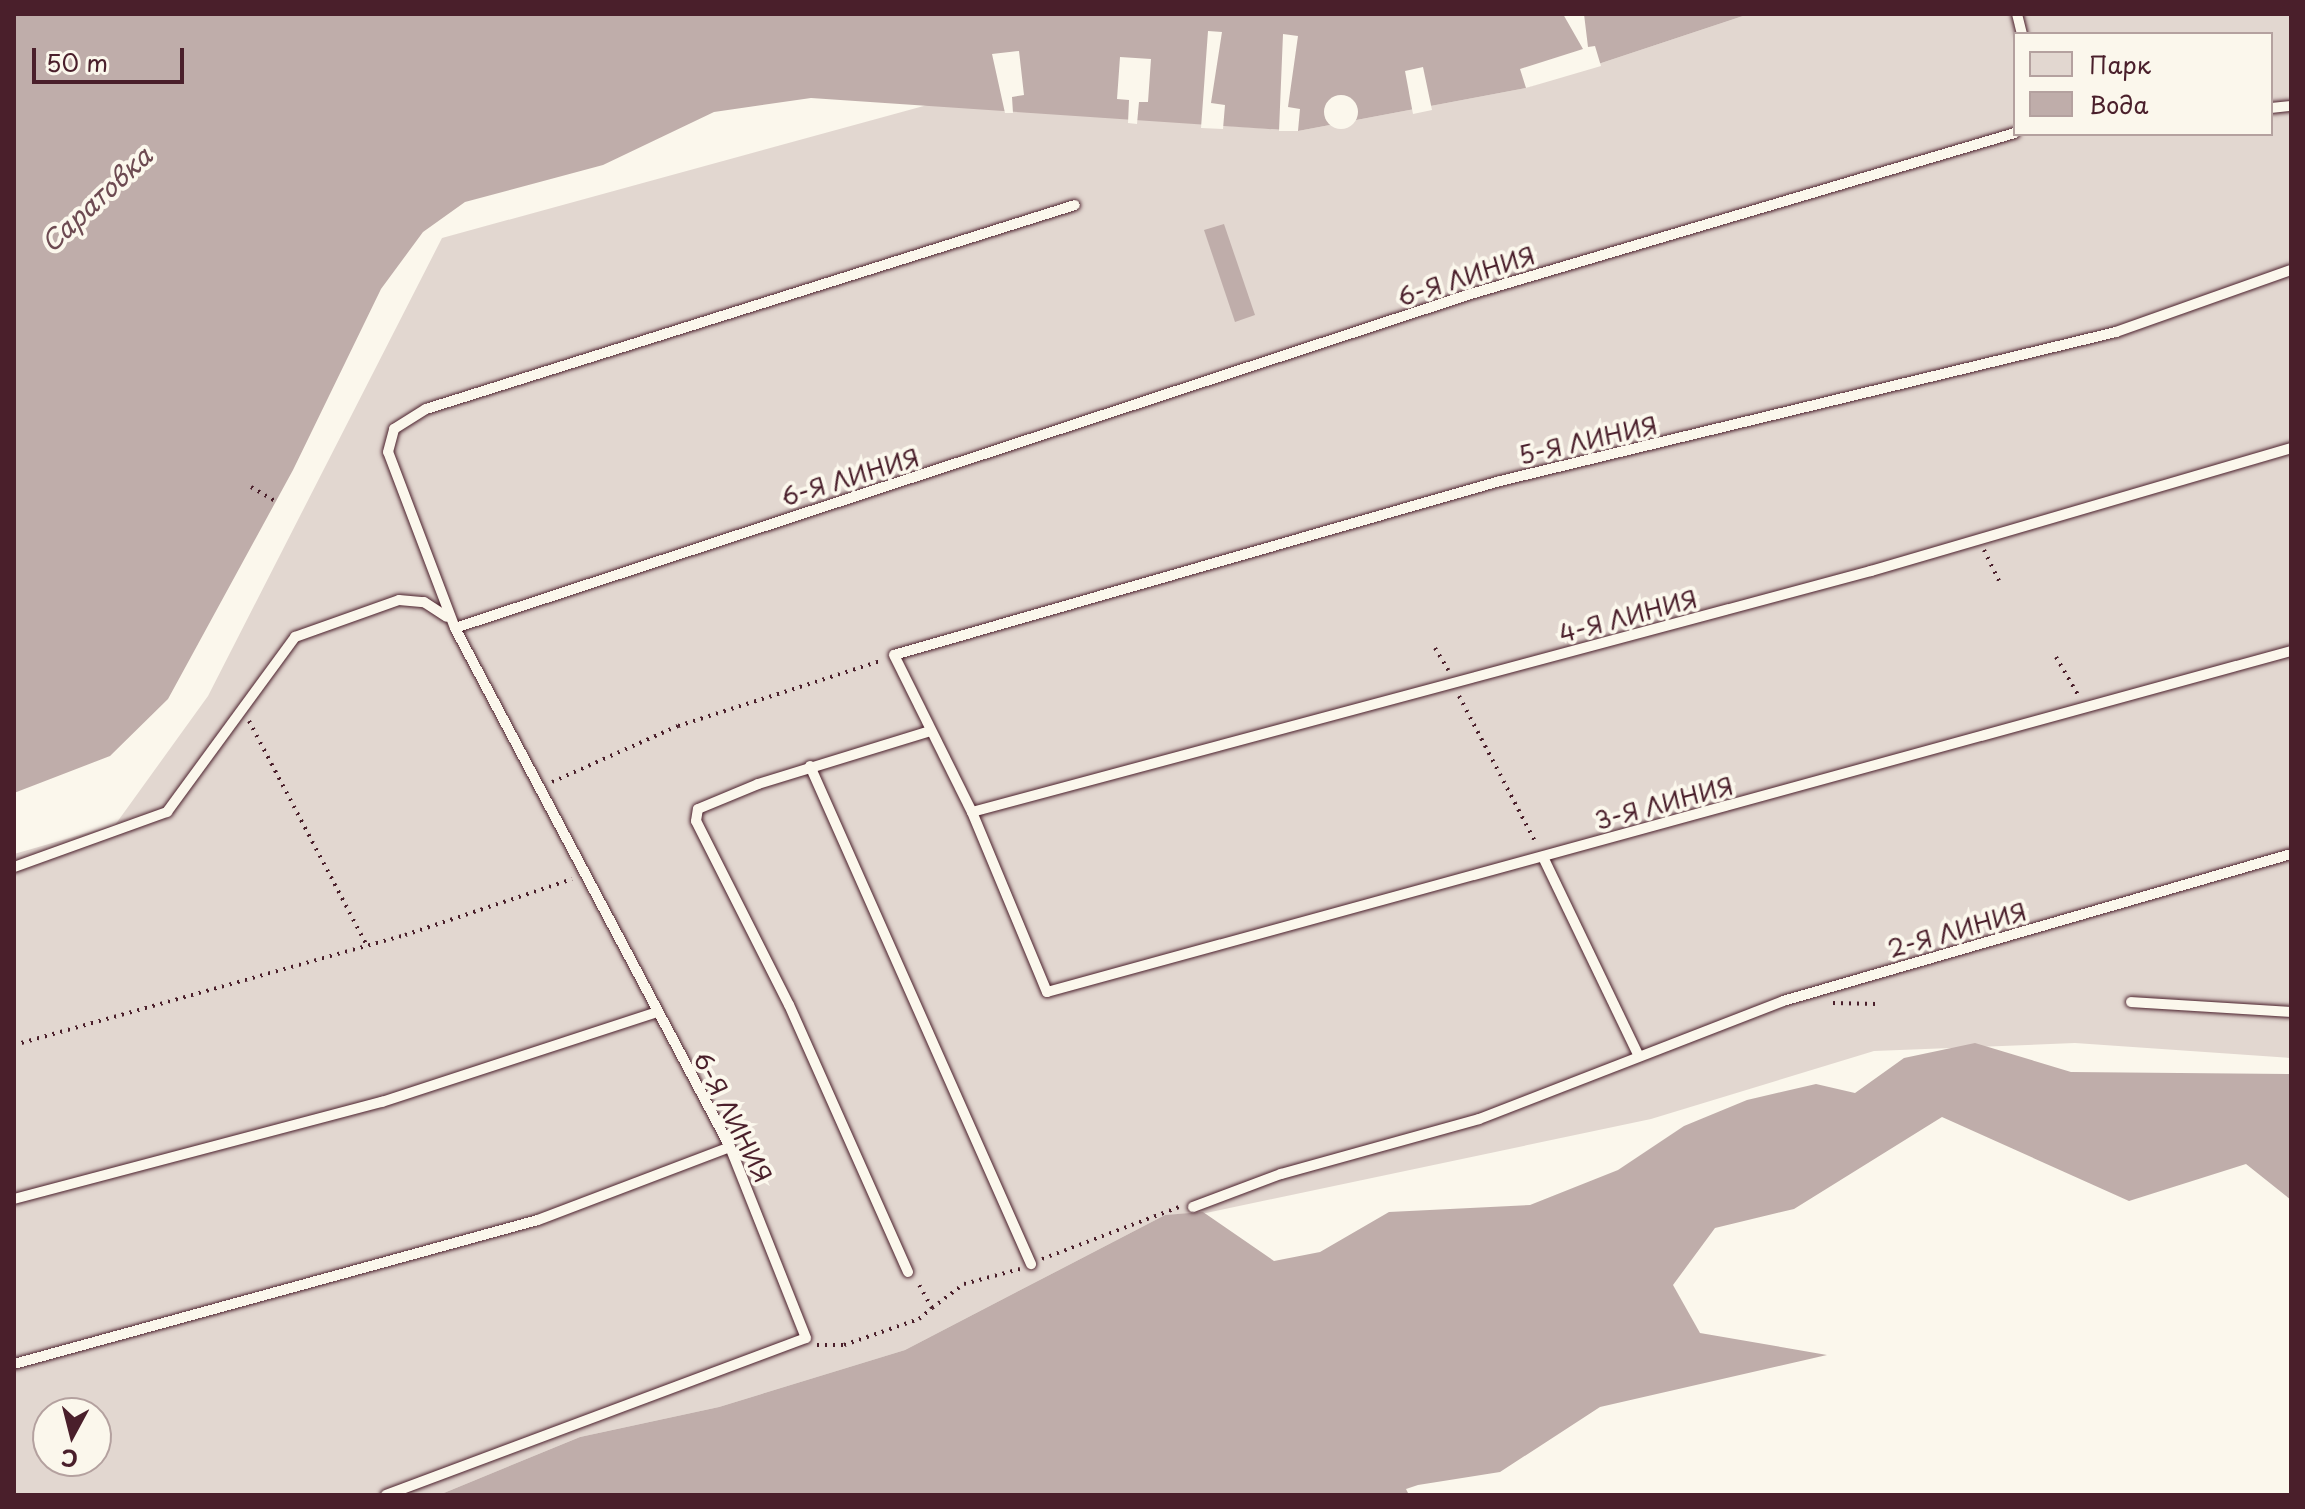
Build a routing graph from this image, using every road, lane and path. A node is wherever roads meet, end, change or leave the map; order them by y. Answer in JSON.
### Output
{"nodes":[{"id":1,"x":2013,"y":134,"type":"edge"},
{"id":2,"x":1075,"y":205,"type":"dead end"},
{"id":3,"x":2291,"y":270,"type":"edge"},
{"id":4,"x":2291,"y":448,"type":"edge"},
{"id":5,"x":251,"y":487,"type":"dead end"},
{"id":6,"x":277,"y":502,"type":"dead end"},
{"id":7,"x":1980,"y":541,"type":"junction"},
{"id":8,"x":2000,"y":583,"type":"dead end"},
{"id":9,"x":455,"y":628,"type":"junction"},
{"id":10,"x":1435,"y":648,"type":"dead end"},
{"id":11,"x":2291,"y":651,"type":"edge"},
{"id":12,"x":894,"y":655,"type":"junction"},
{"id":13,"x":2056,"y":657,"type":"dead end"},
{"id":14,"x":1455,"y":683,"type":"junction"},
{"id":15,"x":2086,"y":707,"type":"junction"},
{"id":16,"x":242,"y":708,"type":"junction"},
{"id":17,"x":930,"y":731,"type":"junction"},
{"id":18,"x":810,"y":766,"type":"junction"},
{"id":19,"x":536,"y":789,"type":"junction"},
{"id":20,"x":972,"y":812,"type":"junction"},
{"id":21,"x":2291,"y":854,"type":"edge"},
{"id":22,"x":1543,"y":857,"type":"junction"},
{"id":23,"x":14,"y":867,"type":"edge"},
{"id":24,"x":582,"y":874,"type":"junction"},
{"id":25,"x":367,"y":946,"type":"junction"},
{"id":26,"x":2131,"y":1002,"type":"dead end"},
{"id":27,"x":2291,"y":1012,"type":"edge"},
{"id":28,"x":655,"y":1013,"type":"junction"},
{"id":29,"x":14,"y":1045,"type":"edge"},
{"id":30,"x":1638,"y":1054,"type":"junction"},
{"id":31,"x":730,"y":1147,"type":"junction"},
{"id":32,"x":14,"y":1199,"type":"edge"},
{"id":33,"x":1193,"y":1207,"type":"joint"},
{"id":34,"x":1031,"y":1264,"type":"junction"},
{"id":35,"x":908,"y":1272,"type":"joint"},
{"id":36,"x":932,"y":1308,"type":"junction"},
{"id":37,"x":806,"y":1338,"type":"junction"},
{"id":38,"x":14,"y":1364,"type":"edge"},
{"id":39,"x":386,"y":1495,"type":"edge"}],
"edges":[{"from":1,"to":9,"type":"lane","name":"6-Я ЛИНИЯ"},
{"from":2,"to":9,"type":"lane"},
{"from":3,"to":12,"type":"lane","name":"5-Я ЛИНИЯ"},
{"from":4,"to":7,"type":"lane","name":"4-Я ЛИНИЯ"},
{"from":5,"to":6,"type":"path"},
{"from":7,"to":8,"type":"path"},
{"from":7,"to":14,"type":"lane","name":"4-Я ЛИНИЯ"},
{"from":9,"to":16,"type":"lane"},
{"from":9,"to":19,"type":"lane","name":"6-Я ЛИНИЯ"},
{"from":10,"to":14,"type":"path"},
{"from":11,"to":15,"type":"lane","name":"3-Я ЛИНИЯ"},
{"from":12,"to":17,"type":"lane"},
{"from":12,"to":19,"type":"path"},
{"from":13,"to":15,"type":"path"},
{"from":14,"to":20,"type":"lane","name":"4-Я ЛИНИЯ"},
{"from":14,"to":22,"type":"path"},
{"from":15,"to":22,"type":"lane","name":"3-Я ЛИНИЯ"},
{"from":16,"to":23,"type":"lane"},
{"from":16,"to":25,"type":"path"},
{"from":17,"to":18,"type":"lane"},
{"from":17,"to":20,"type":"lane"},
{"from":18,"to":34,"type":"lane"},
{"from":18,"to":35,"type":"lane"},
{"from":19,"to":24,"type":"lane","name":"6-Я ЛИНИЯ"},
{"from":20,"to":22,"type":"lane","name":"3-Я ЛИНИЯ"},
{"from":21,"to":30,"type":"lane","name":"2-Я ЛИНИЯ"},
{"from":22,"to":30,"type":"lane"},
{"from":24,"to":25,"type":"path"},
{"from":24,"to":28,"type":"lane","name":"6-Я ЛИНИЯ"},
{"from":25,"to":29,"type":"path"},
{"from":26,"to":27,"type":"lane"},
{"from":28,"to":31,"type":"lane","name":"6-Я ЛИНИЯ"},
{"from":28,"to":32,"type":"lane"},
{"from":30,"to":33,"type":"lane","name":"2-Я ЛИНИЯ"},
{"from":31,"to":37,"type":"lane","name":"6-Я ЛИНИЯ"},
{"from":31,"to":38,"type":"lane"},
{"from":33,"to":34,"type":"path"},
{"from":34,"to":36,"type":"path"},
{"from":35,"to":36,"type":"path"},
{"from":36,"to":37,"type":"path"},
{"from":37,"to":39,"type":"lane"}]}
